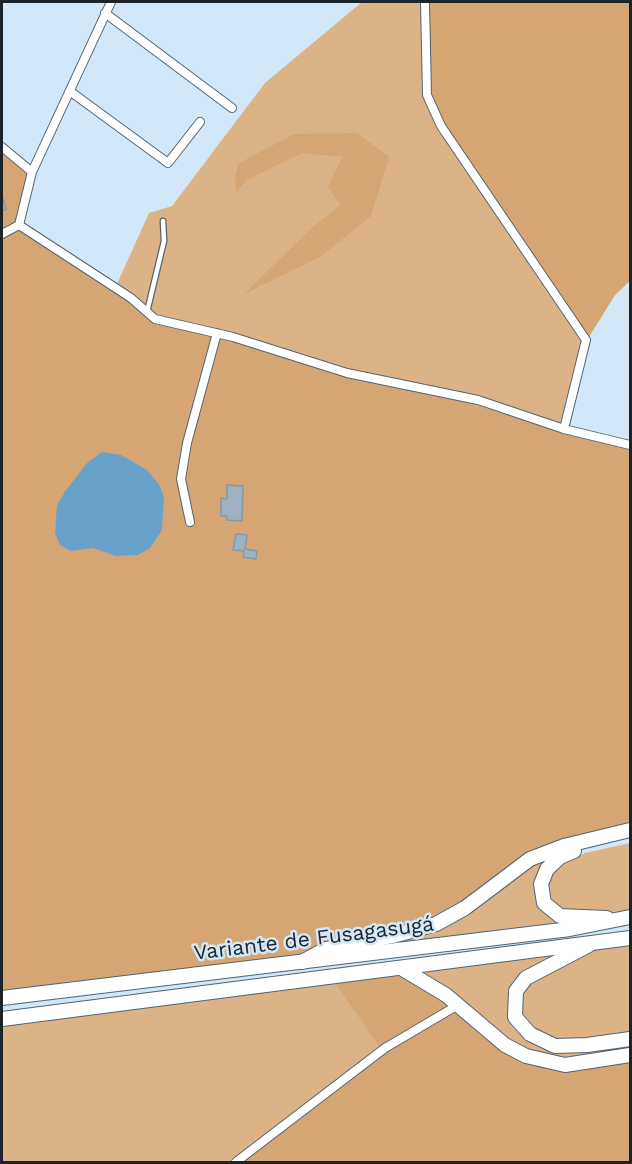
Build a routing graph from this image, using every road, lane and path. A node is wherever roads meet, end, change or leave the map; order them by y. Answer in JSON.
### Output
{"nodes":[{"id":1,"x":111,"y":2,"type":"edge"},
{"id":2,"x":425,"y":2,"type":"edge"},
{"id":3,"x":105,"y":14,"type":"junction"},
{"id":4,"x":71,"y":92,"type":"junction"},
{"id":5,"x":232,"y":108,"type":"dead end"},
{"id":6,"x":200,"y":122,"type":"dead end"},
{"id":7,"x":2,"y":147,"type":"edge"},
{"id":8,"x":32,"y":172,"type":"junction"},
{"id":9,"x":163,"y":221,"type":"dead end"},
{"id":10,"x":19,"y":225,"type":"junction"},
{"id":11,"x":2,"y":228,"type":"edge"},
{"id":12,"x":2,"y":234,"type":"edge"},
{"id":13,"x":147,"y":312,"type":"junction"},
{"id":14,"x":218,"y":333,"type":"junction"},
{"id":15,"x":564,"y":429,"type":"junction"},
{"id":16,"x":630,"y":445,"type":"edge"},
{"id":17,"x":190,"y":522,"type":"dead end"},
{"id":18,"x":630,"y":830,"type":"edge"},
{"id":19,"x":630,"y":837,"type":"edge"},
{"id":20,"x":630,"y":917,"type":"edge"},
{"id":21,"x":630,"y":938,"type":"edge"},
{"id":22,"x":589,"y":945,"type":"junction"},
{"id":23,"x":302,"y":962,"type":"junction"},
{"id":24,"x":401,"y":968,"type":"junction"},
{"id":25,"x":2,"y":998,"type":"edge"},
{"id":26,"x":458,"y":1005,"type":"junction"},
{"id":27,"x":2,"y":1018,"type":"edge"},
{"id":28,"x":630,"y":1039,"type":"edge"},
{"id":29,"x":630,"y":1055,"type":"edge"},
{"id":30,"x":236,"y":1162,"type":"edge"}],
"edges":[{"from":1,"to":3,"type":"street"},
{"from":2,"to":15,"type":"street"},
{"from":3,"to":4,"type":"street"},
{"from":3,"to":5,"type":"street"},
{"from":4,"to":6,"type":"street"},
{"from":4,"to":8,"type":"street"},
{"from":7,"to":8,"type":"street"},
{"from":8,"to":10,"type":"street"},
{"from":9,"to":13,"type":"lane"},
{"from":10,"to":11,"type":"street"},
{"from":10,"to":12,"type":"street"},
{"from":10,"to":13,"type":"street"},
{"from":13,"to":14,"type":"street"},
{"from":14,"to":15,"type":"street"},
{"from":14,"to":17,"type":"street"},
{"from":15,"to":16,"type":"street"},
{"from":18,"to":23,"type":"main road"},
{"from":19,"to":20,"type":"main road"},
{"from":20,"to":23,"type":"main road","name":"Variante de Fusagasugá"},
{"from":21,"to":22,"type":"main road"},
{"from":22,"to":24,"type":"main road","name":"Variante de Fusagasugá"},
{"from":22,"to":28,"type":"main road"},
{"from":23,"to":25,"type":"main road","name":"Variante de Fusagasugá"},
{"from":24,"to":26,"type":"main road"},
{"from":24,"to":27,"type":"main road","name":"Variante de Fusagasugá"},
{"from":26,"to":29,"type":"main road"},
{"from":26,"to":30,"type":"street"}]}
